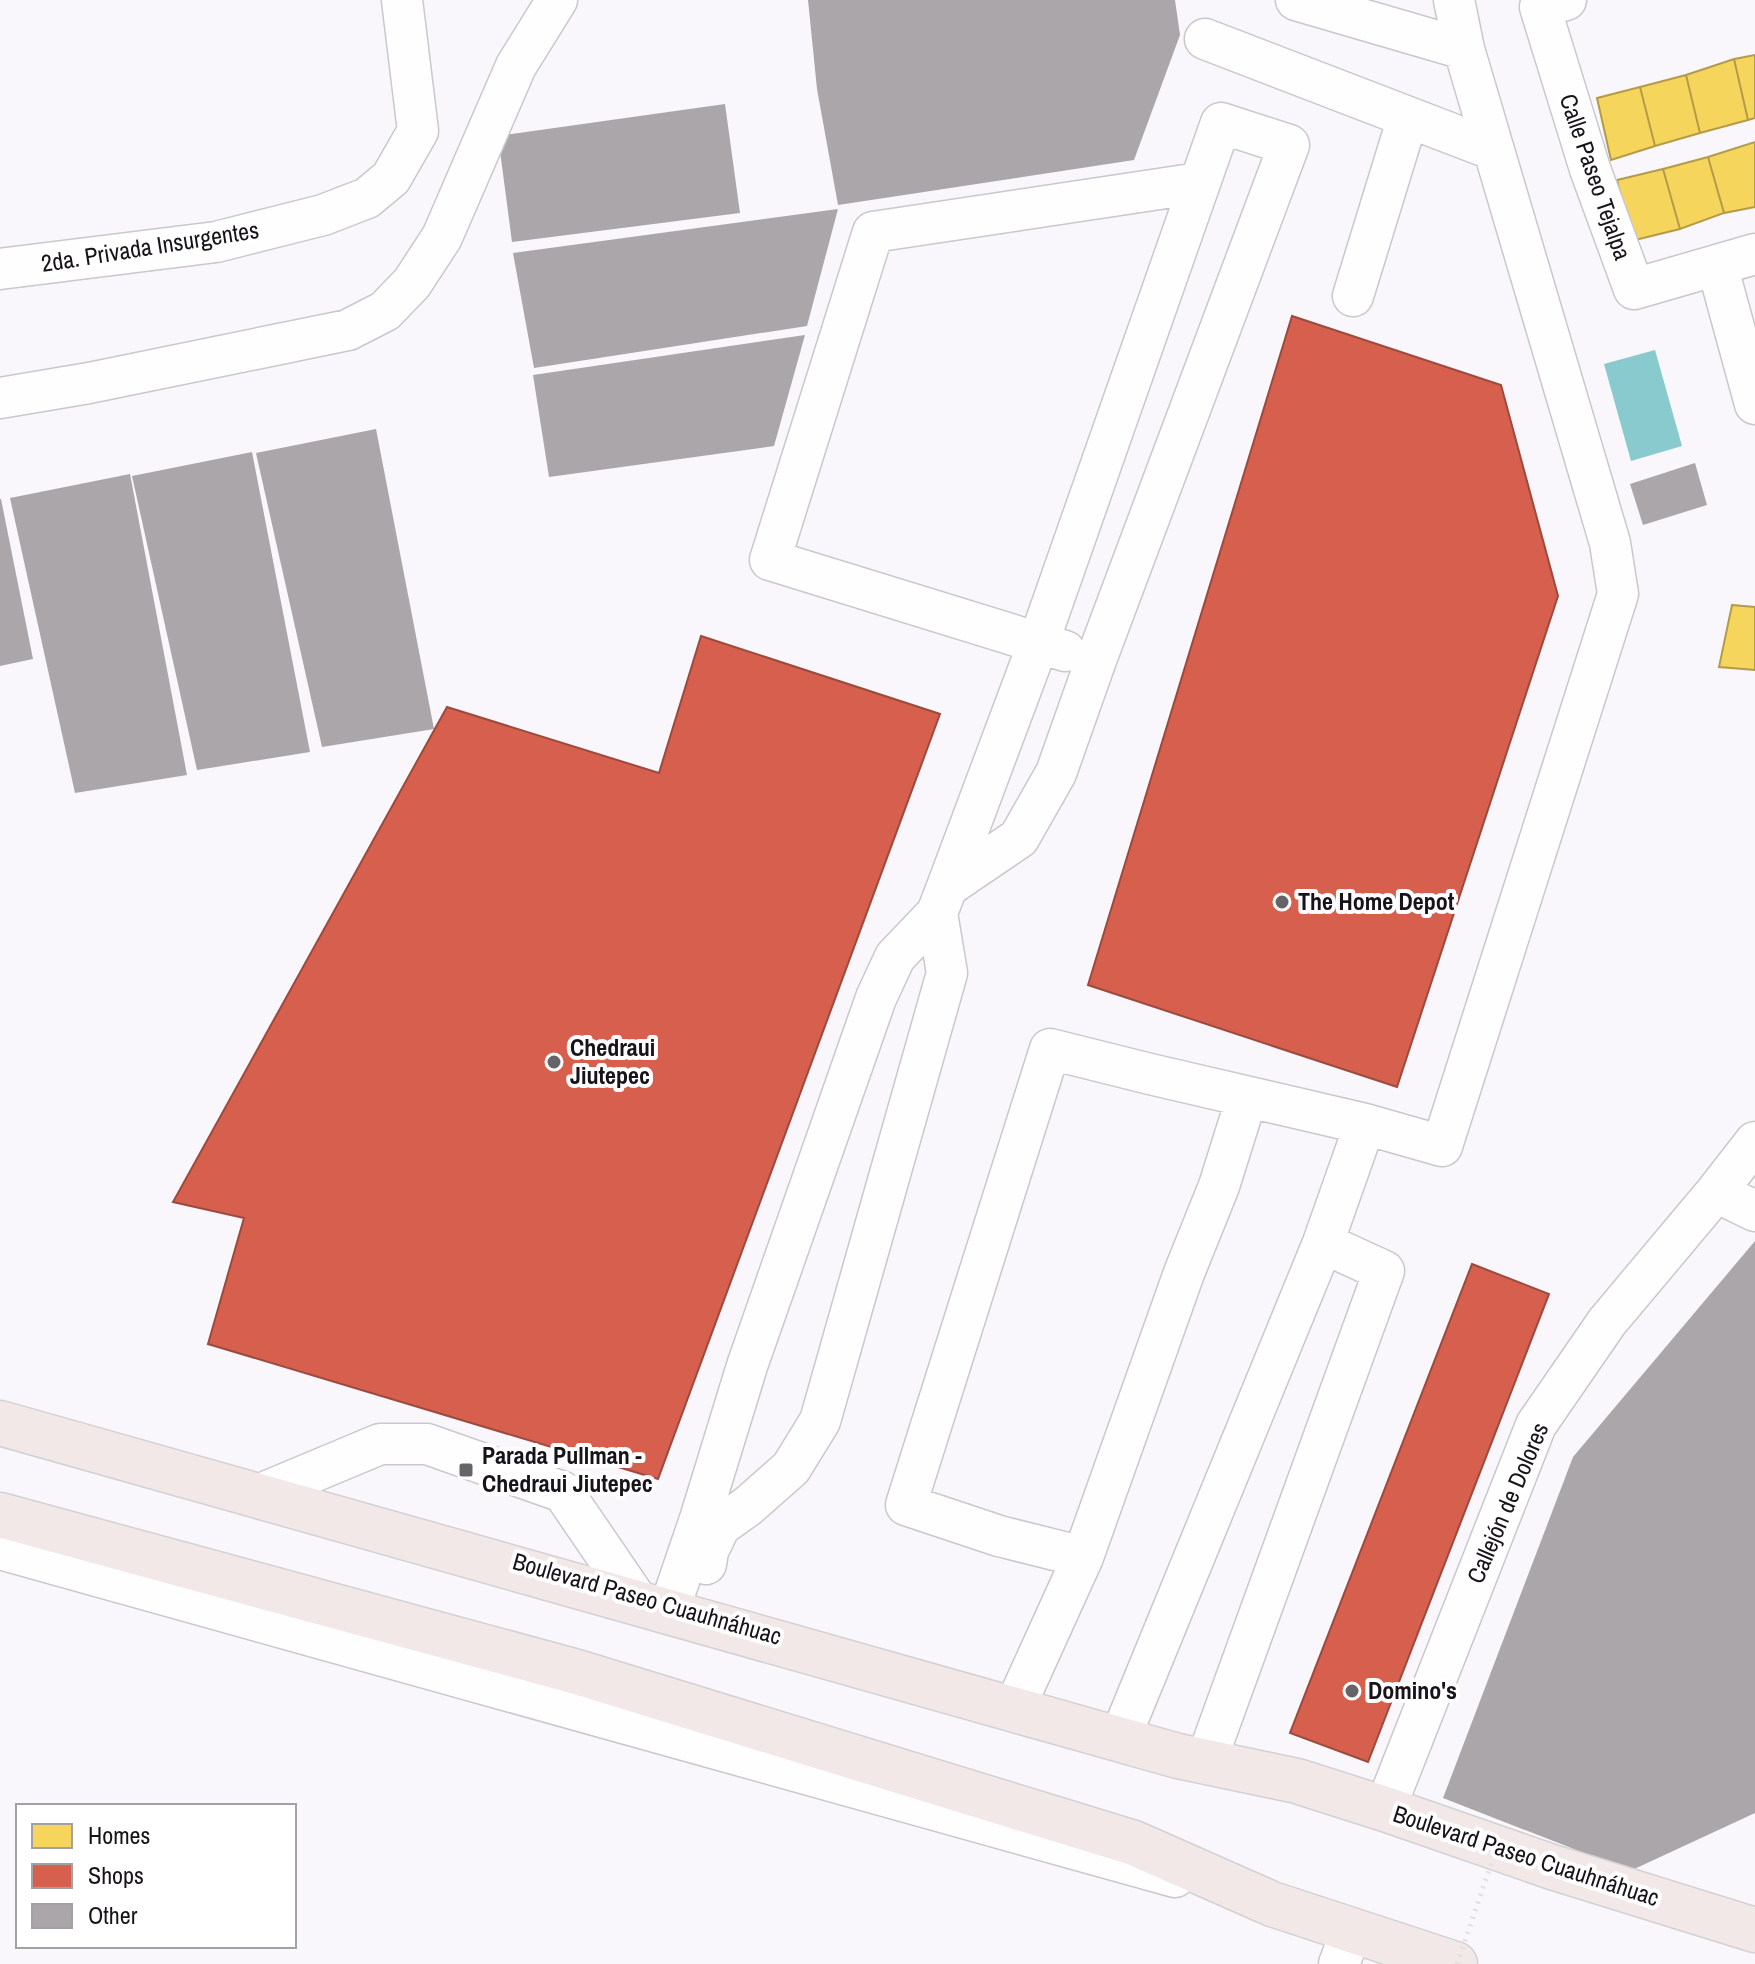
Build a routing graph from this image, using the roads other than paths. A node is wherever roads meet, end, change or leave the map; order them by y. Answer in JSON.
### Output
{"nodes":[{"id":1,"x":402,"y":0,"type":"edge"},
{"id":2,"x":557,"y":0,"type":"edge"},
{"id":3,"x":1296,"y":0,"type":"edge"},
{"id":4,"x":1454,"y":0,"type":"edge"},
{"id":5,"x":1566,"y":0,"type":"edge"},
{"id":6,"x":1205,"y":39,"type":"dead end"},
{"id":7,"x":1464,"y":49,"type":"junction"},
{"id":8,"x":1408,"y":117,"type":"junction"},
{"id":9,"x":1494,"y":150,"type":"junction"},
{"id":10,"x":1199,"y":183,"type":"junction"},
{"id":11,"x":1755,"y":254,"type":"edge"},
{"id":12,"x":1717,"y":265,"type":"junction"},
{"id":13,"x":0,"y":269,"type":"edge"},
{"id":14,"x":1353,"y":296,"type":"dead end"},
{"id":15,"x":0,"y":398,"type":"edge"},
{"id":16,"x":1755,"y":404,"type":"edge"},
{"id":17,"x":1038,"y":644,"type":"junction"},
{"id":18,"x":1096,"y":660,"type":"junction"},
{"id":19,"x":942,"y":900,"type":"junction"},
{"id":20,"x":1247,"y":1097,"type":"junction"},
{"id":21,"x":1365,"y":1124,"type":"junction"},
{"id":22,"x":1755,"y":1142,"type":"edge"},
{"id":23,"x":1716,"y":1192,"type":"junction"},
{"id":24,"x":1755,"y":1211,"type":"edge"},
{"id":25,"x":1323,"y":1243,"type":"junction"},
{"id":26,"x":0,"y":1406,"type":"edge"},
{"id":27,"x":0,"y":1423,"type":"edge"},
{"id":28,"x":270,"y":1490,"type":"junction"},
{"id":29,"x":0,"y":1515,"type":"edge"},
{"id":30,"x":0,"y":1549,"type":"edge"},
{"id":31,"x":1083,"y":1557,"type":"junction"},
{"id":32,"x":667,"y":1606,"type":"junction"},
{"id":33,"x":1019,"y":1698,"type":"junction"},
{"id":34,"x":1125,"y":1726,"type":"junction"},
{"id":35,"x":1193,"y":1754,"type":"junction"},
{"id":36,"x":1385,"y":1809,"type":"junction"},
{"id":37,"x":1272,"y":1904,"type":"junction"},
{"id":38,"x":1755,"y":1930,"type":"edge"},
{"id":39,"x":1345,"y":1947,"type":"edge"},
{"id":40,"x":1456,"y":1964,"type":"edge"}],
"edges":[{"from":1,"to":13,"type":"street","name":"2da. Privada Insurgentes"},
{"from":2,"to":15,"type":"street"},
{"from":3,"to":7,"type":"street"},
{"from":4,"to":7,"type":"street"},
{"from":5,"to":12,"type":"street","name":"Calle Paseo Tejalpa"},
{"from":6,"to":8,"type":"street"},
{"from":7,"to":9,"type":"street"},
{"from":8,"to":9,"type":"street"},
{"from":8,"to":14,"type":"street"},
{"from":9,"to":21,"type":"street"},
{"from":10,"to":17,"type":"street"},
{"from":10,"to":17,"type":"street"},
{"from":10,"to":18,"type":"street"},
{"from":11,"to":12,"type":"street","name":"Calle Paseo Tejalpa"},
{"from":12,"to":16,"type":"street"},
{"from":17,"to":18,"type":"street"},
{"from":17,"to":19,"type":"street"},
{"from":18,"to":19,"type":"street"},
{"from":19,"to":32,"type":"street"},
{"from":19,"to":32,"type":"street"},
{"from":20,"to":21,"type":"street"},
{"from":20,"to":31,"type":"street"},
{"from":20,"to":31,"type":"street"},
{"from":21,"to":25,"type":"street"},
{"from":22,"to":23,"type":"street","name":"Callejón de Dolores"},
{"from":23,"to":24,"type":"street"},
{"from":23,"to":36,"type":"street","name":"Callejón de Dolores"},
{"from":25,"to":34,"type":"street"},
{"from":25,"to":35,"type":"street"},
{"from":26,"to":28,"type":"street","name":"Boulevard Paseo Cuauhnáhuac"},
{"from":27,"to":35,"type":"main road","name":"Boulevard Paseo Cuauhnáhuac"},
{"from":28,"to":32,"type":"street","name":"Boulevard Paseo Cuauhnáhuac"},
{"from":28,"to":32,"type":"street"},
{"from":29,"to":37,"type":"main road"},
{"from":30,"to":37,"type":"street"},
{"from":31,"to":33,"type":"street"},
{"from":32,"to":33,"type":"street","name":"Boulevard Paseo Cuauhnáhuac"},
{"from":33,"to":34,"type":"street","name":"Boulevard Paseo Cuauhnáhuac"},
{"from":34,"to":35,"type":"street","name":"Boulevard Paseo Cuauhnáhuac"},
{"from":35,"to":36,"type":"main road","name":"Boulevard Paseo Cuauhnáhuac"},
{"from":36,"to":38,"type":"main road","name":"Boulevard Paseo Cuauhnáhuac"},
{"from":37,"to":39,"type":"main road"},
{"from":39,"to":40,"type":"main road"}]}
